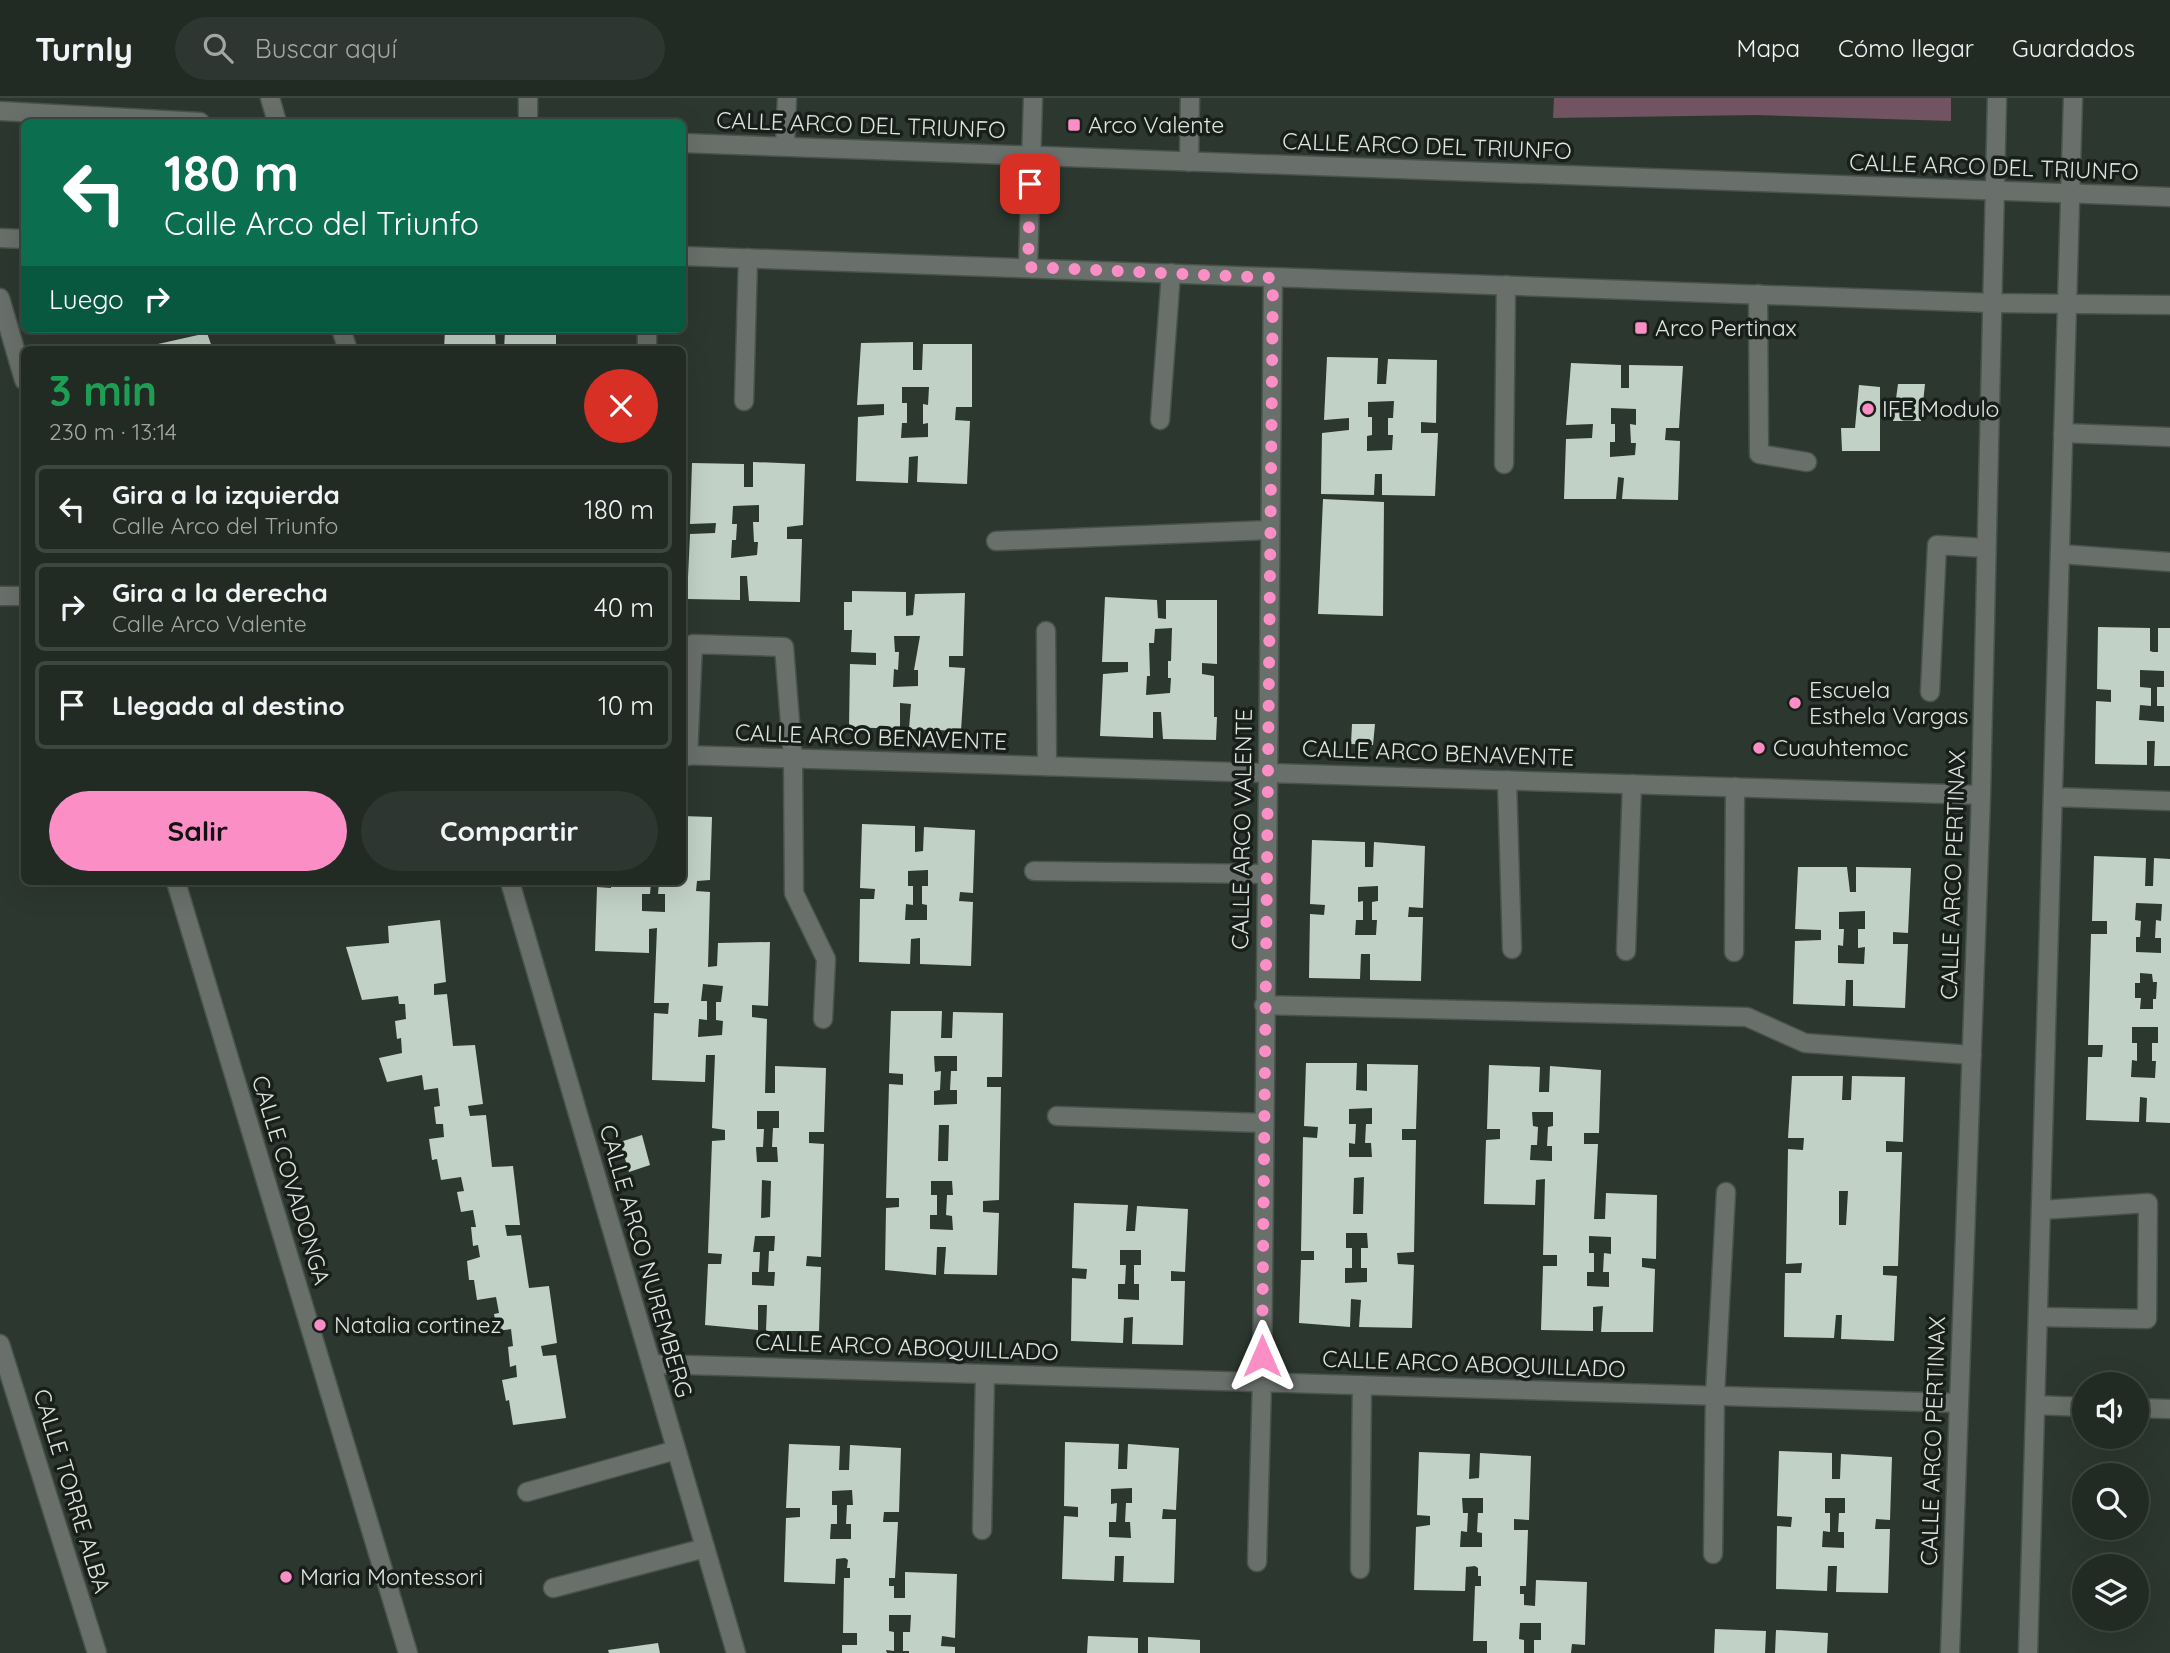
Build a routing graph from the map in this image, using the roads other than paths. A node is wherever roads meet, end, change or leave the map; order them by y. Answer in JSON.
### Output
{"nodes":[{"id":1,"x":270,"y":98,"type":"edge"},
{"id":2,"x":528,"y":98,"type":"edge"},
{"id":3,"x":787,"y":98,"type":"edge"},
{"id":4,"x":1033,"y":98,"type":"edge"},
{"id":5,"x":1191,"y":98,"type":"edge"},
{"id":6,"x":1997,"y":98,"type":"edge"},
{"id":7,"x":2073,"y":98,"type":"edge"},
{"id":8,"x":0,"y":111,"type":"edge"},
{"id":9,"x":145,"y":119,"type":"edge"},
{"id":10,"x":276,"y":119,"type":"edge"},
{"id":11,"x":528,"y":119,"type":"edge"},
{"id":12,"x":686,"y":143,"type":"edge"},
{"id":13,"x":785,"y":146,"type":"junction"},
{"id":14,"x":1031,"y":156,"type":"junction"},
{"id":15,"x":1189,"y":162,"type":"junction"},
{"id":16,"x":1995,"y":191,"type":"junction"},
{"id":17,"x":2070,"y":194,"type":"junction"},
{"id":18,"x":2170,"y":197,"type":"edge"},
{"id":19,"x":0,"y":238,"type":"edge"},
{"id":20,"x":21,"y":239,"type":"edge"},
{"id":21,"x":686,"y":256,"type":"edge"},
{"id":22,"x":748,"y":258,"type":"junction"},
{"id":23,"x":1028,"y":267,"type":"junction"},
{"id":24,"x":1171,"y":273,"type":"junction"},
{"id":25,"x":1273,"y":278,"type":"junction"},
{"id":26,"x":1506,"y":285,"type":"junction"},
{"id":27,"x":1758,"y":294,"type":"junction"},
{"id":28,"x":0,"y":298,"type":"edge"},
{"id":29,"x":1992,"y":303,"type":"junction"},
{"id":30,"x":2066,"y":305,"type":"junction"},
{"id":31,"x":2170,"y":305,"type":"edge"},
{"id":32,"x":21,"y":370,"type":"edge"},
{"id":33,"x":744,"y":401,"type":"dead end"},
{"id":34,"x":1160,"y":421,"type":"dead end"},
{"id":35,"x":2063,"y":433,"type":"junction"},
{"id":36,"x":2170,"y":437,"type":"edge"},
{"id":37,"x":1807,"y":461,"type":"dead end"},
{"id":38,"x":1504,"y":464,"type":"dead end"},
{"id":39,"x":1270,"y":530,"type":"junction"},
{"id":40,"x":996,"y":541,"type":"dead end"},
{"id":41,"x":1986,"y":548,"type":"junction"},
{"id":42,"x":2060,"y":554,"type":"junction"},
{"id":43,"x":2170,"y":562,"type":"edge"},
{"id":44,"x":0,"y":596,"type":"edge"},
{"id":45,"x":21,"y":596,"type":"edge"},
{"id":46,"x":1046,"y":631,"type":"dead end"},
{"id":47,"x":1930,"y":692,"type":"dead end"},
{"id":48,"x":686,"y":741,"type":"edge"},
{"id":49,"x":686,"y":755,"type":"edge"},
{"id":50,"x":793,"y":759,"type":"junction"},
{"id":51,"x":1047,"y":766,"type":"junction"},
{"id":52,"x":1268,"y":772,"type":"junction"},
{"id":53,"x":1507,"y":780,"type":"junction"},
{"id":54,"x":1632,"y":784,"type":"junction"},
{"id":55,"x":1735,"y":787,"type":"junction"},
{"id":56,"x":1981,"y":795,"type":"junction"},
{"id":57,"x":2053,"y":797,"type":"junction"},
{"id":58,"x":2170,"y":801,"type":"edge"},
{"id":59,"x":1034,"y":871,"type":"dead end"},
{"id":60,"x":1266,"y":874,"type":"junction"},
{"id":61,"x":177,"y":885,"type":"edge"},
{"id":62,"x":511,"y":885,"type":"edge"},
{"id":63,"x":1512,"y":950,"type":"dead end"},
{"id":64,"x":1626,"y":951,"type":"dead end"},
{"id":65,"x":1734,"y":952,"type":"dead end"},
{"id":66,"x":1264,"y":1005,"type":"junction"},
{"id":67,"x":823,"y":1019,"type":"dead end"},
{"id":68,"x":1972,"y":1055,"type":"junction"},
{"id":69,"x":1057,"y":1116,"type":"dead end"},
{"id":70,"x":1264,"y":1123,"type":"junction"},
{"id":71,"x":1726,"y":1192,"type":"dead end"},
{"id":72,"x":2041,"y":1210,"type":"junction"},
{"id":73,"x":2038,"y":1317,"type":"junction"},
{"id":74,"x":0,"y":1343,"type":"edge"},
{"id":75,"x":651,"y":1364,"type":"junction"},
{"id":76,"x":985,"y":1374,"type":"junction"},
{"id":77,"x":1262,"y":1382,"type":"junction"},
{"id":78,"x":1362,"y":1385,"type":"junction"},
{"id":79,"x":1715,"y":1395,"type":"junction"},
{"id":80,"x":1959,"y":1403,"type":"junction"},
{"id":81,"x":2035,"y":1405,"type":"junction"},
{"id":82,"x":2072,"y":1407,"type":"edge"},
{"id":83,"x":2149,"y":1408,"type":"edge"},
{"id":84,"x":2170,"y":1409,"type":"edge"},
{"id":85,"x":676,"y":1450,"type":"junction"},
{"id":86,"x":527,"y":1492,"type":"dead end"},
{"id":87,"x":982,"y":1530,"type":"dead end"},
{"id":88,"x":705,"y":1548,"type":"junction"},
{"id":89,"x":1713,"y":1554,"type":"dead end"},
{"id":90,"x":1257,"y":1562,"type":"dead end"},
{"id":91,"x":1360,"y":1569,"type":"dead end"},
{"id":92,"x":553,"y":1588,"type":"dead end"},
{"id":93,"x":97,"y":1653,"type":"edge"},
{"id":94,"x":408,"y":1653,"type":"edge"},
{"id":95,"x":736,"y":1653,"type":"edge"},
{"id":96,"x":1950,"y":1653,"type":"edge"},
{"id":97,"x":2028,"y":1653,"type":"edge"}],
"edges":[{"from":1,"to":10,"type":"street"},
{"from":2,"to":11,"type":"street"},
{"from":3,"to":13,"type":"street"},
{"from":4,"to":14,"type":"street"},
{"from":5,"to":15,"type":"street"},
{"from":6,"to":16,"type":"street","name":"CALLE ARCO PERTINAX"},
{"from":7,"to":17,"type":"street"},
{"from":8,"to":9,"type":"street"},
{"from":12,"to":13,"type":"street","name":"CALLE ARCO DEL TRIUNFO"},
{"from":13,"to":14,"type":"street","name":"CALLE ARCO DEL TRIUNFO"},
{"from":14,"to":15,"type":"street","name":"CALLE ARCO DEL TRIUNFO"},
{"from":14,"to":23,"type":"street"},
{"from":15,"to":16,"type":"street","name":"CALLE ARCO DEL TRIUNFO"},
{"from":16,"to":17,"type":"street","name":"CALLE ARCO DEL TRIUNFO"},
{"from":16,"to":29,"type":"street","name":"CALLE ARCO PERTINAX"},
{"from":17,"to":18,"type":"street","name":"CALLE ARCO DEL TRIUNFO"},
{"from":17,"to":30,"type":"street"},
{"from":19,"to":20,"type":"street"},
{"from":21,"to":22,"type":"street"},
{"from":22,"to":23,"type":"street"},
{"from":22,"to":33,"type":"street"},
{"from":23,"to":24,"type":"street"},
{"from":24,"to":25,"type":"street"},
{"from":24,"to":34,"type":"street"},
{"from":25,"to":26,"type":"street"},
{"from":25,"to":39,"type":"street","name":"CALLE ARCO VALENTE"},
{"from":26,"to":27,"type":"street"},
{"from":26,"to":38,"type":"street"},
{"from":27,"to":29,"type":"street"},
{"from":27,"to":37,"type":"street"},
{"from":28,"to":32,"type":"street"},
{"from":29,"to":30,"type":"street"},
{"from":29,"to":41,"type":"street","name":"CALLE ARCO PERTINAX"},
{"from":30,"to":31,"type":"street"},
{"from":30,"to":35,"type":"street"},
{"from":35,"to":36,"type":"street"},
{"from":35,"to":42,"type":"street"},
{"from":39,"to":40,"type":"street"},
{"from":39,"to":52,"type":"street","name":"CALLE ARCO VALENTE"},
{"from":41,"to":47,"type":"street"},
{"from":41,"to":56,"type":"street","name":"CALLE ARCO PERTINAX"},
{"from":42,"to":43,"type":"street"},
{"from":42,"to":57,"type":"street"},
{"from":44,"to":45,"type":"street"},
{"from":46,"to":51,"type":"street"},
{"from":48,"to":50,"type":"street"},
{"from":49,"to":50,"type":"street","name":"CALLE ARCO BENAVENTE"},
{"from":50,"to":51,"type":"street","name":"CALLE ARCO BENAVENTE"},
{"from":50,"to":67,"type":"street"},
{"from":51,"to":52,"type":"street","name":"CALLE ARCO BENAVENTE"},
{"from":52,"to":53,"type":"street","name":"CALLE ARCO BENAVENTE"},
{"from":52,"to":60,"type":"street","name":"CALLE ARCO VALENTE"},
{"from":53,"to":54,"type":"street","name":"CALLE ARCO BENAVENTE"},
{"from":53,"to":63,"type":"street"},
{"from":54,"to":55,"type":"street","name":"CALLE ARCO BENAVENTE"},
{"from":54,"to":64,"type":"street"},
{"from":55,"to":56,"type":"street","name":"CALLE ARCO BENAVENTE"},
{"from":55,"to":65,"type":"street"},
{"from":56,"to":68,"type":"street","name":"CALLE ARCO PERTINAX"},
{"from":57,"to":58,"type":"street"},
{"from":57,"to":72,"type":"street"},
{"from":59,"to":60,"type":"street"},
{"from":60,"to":66,"type":"street","name":"CALLE ARCO VALENTE"},
{"from":61,"to":94,"type":"street","name":"CALLE COVADONGA"},
{"from":62,"to":75,"type":"street","name":"CALLE ARCO NUREMBERG"},
{"from":66,"to":68,"type":"street"},
{"from":66,"to":70,"type":"street","name":"CALLE ARCO VALENTE"},
{"from":68,"to":80,"type":"street","name":"CALLE ARCO PERTINAX"},
{"from":69,"to":70,"type":"street"},
{"from":70,"to":77,"type":"street","name":"CALLE ARCO VALENTE"},
{"from":71,"to":79,"type":"street"},
{"from":72,"to":73,"type":"street"},
{"from":72,"to":73,"type":"street"},
{"from":73,"to":81,"type":"street"},
{"from":74,"to":93,"type":"street","name":"CALLE TORRE ALBA"},
{"from":75,"to":76,"type":"street","name":"CALLE ARCO ABOQUILLADO"},
{"from":75,"to":85,"type":"street","name":"CALLE ARCO NUREMBERG"},
{"from":76,"to":77,"type":"street","name":"CALLE ARCO ABOQUILLADO"},
{"from":76,"to":87,"type":"street"},
{"from":77,"to":78,"type":"street","name":"CALLE ARCO ABOQUILLADO"},
{"from":77,"to":90,"type":"street","name":"CALLE ARCO VALENTE"},
{"from":78,"to":79,"type":"street","name":"CALLE ARCO ABOQUILLADO"},
{"from":78,"to":91,"type":"street"},
{"from":79,"to":80,"type":"street","name":"CALLE ARCO ABOQUILLADO"},
{"from":79,"to":89,"type":"street"},
{"from":80,"to":96,"type":"street","name":"CALLE ARCO PERTINAX"},
{"from":81,"to":82,"type":"street"},
{"from":81,"to":97,"type":"street"},
{"from":83,"to":84,"type":"street"},
{"from":85,"to":86,"type":"street"},
{"from":85,"to":88,"type":"street","name":"CALLE ARCO NUREMBERG"},
{"from":88,"to":92,"type":"street"},
{"from":88,"to":95,"type":"street","name":"CALLE ARCO NUREMBERG"}]}
